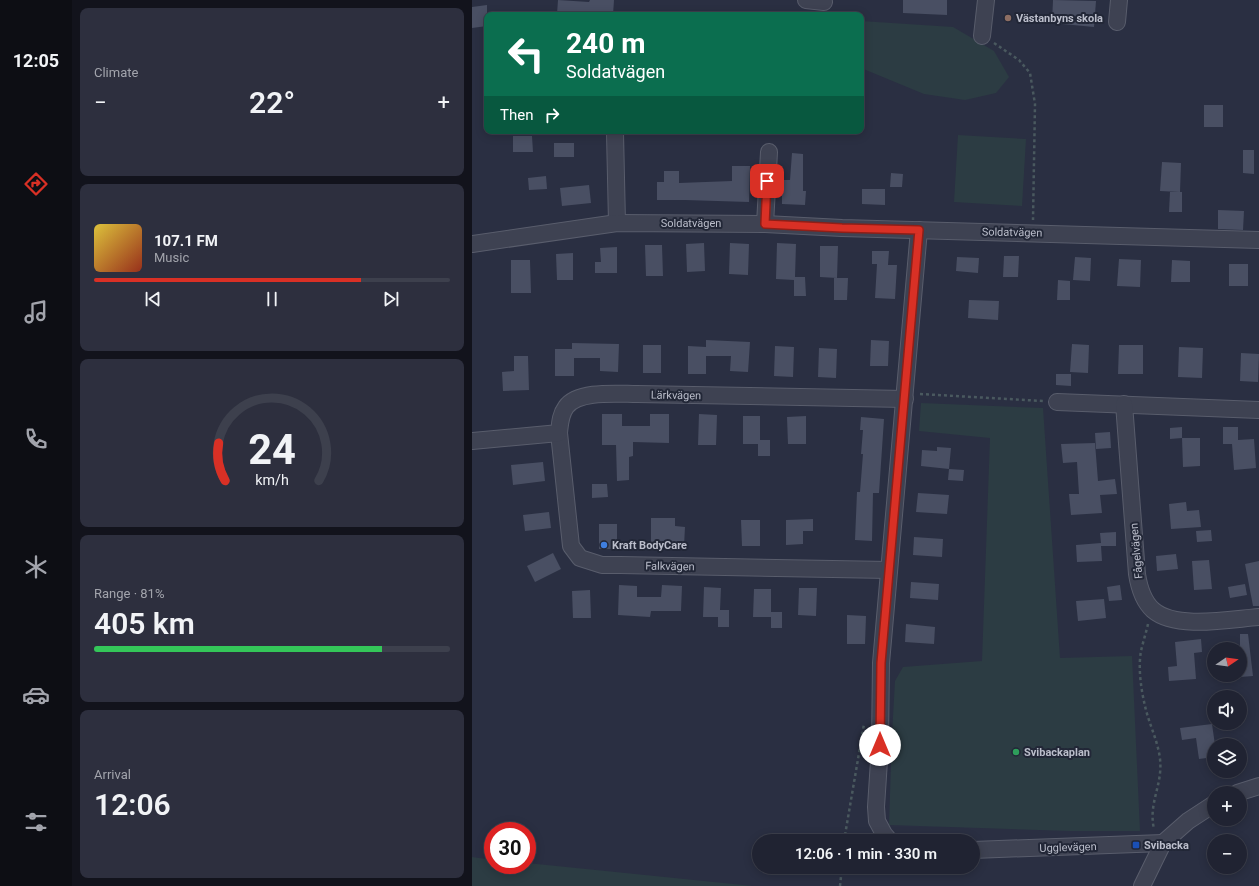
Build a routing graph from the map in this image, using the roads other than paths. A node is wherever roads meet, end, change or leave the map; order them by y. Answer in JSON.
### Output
{"nodes":[{"id":1,"x":806,"y":0,"type":"edge"},
{"id":2,"x":986,"y":0,"type":"edge"},
{"id":3,"x":1119,"y":0,"type":"edge"},
{"id":4,"x":824,"y":2,"type":"dead end"},
{"id":5,"x":1117,"y":22,"type":"dead end"},
{"id":6,"x":982,"y":36,"type":"road end"},
{"id":7,"x":614,"y":134,"type":"edge"},
{"id":8,"x":769,"y":152,"type":"dead end"},
{"id":9,"x":617,"y":223,"type":"junction"},
{"id":10,"x":765,"y":224,"type":"junction"},
{"id":11,"x":919,"y":230,"type":"junction"},
{"id":12,"x":1259,"y":240,"type":"edge"},
{"id":13,"x":472,"y":244,"type":"edge"},
{"id":14,"x":905,"y":396,"type":"junction"},
{"id":15,"x":1057,"y":402,"type":"road end"},
{"id":16,"x":1124,"y":404,"type":"junction"},
{"id":17,"x":1259,"y":410,"type":"edge"},
{"id":18,"x":559,"y":434,"type":"junction"},
{"id":19,"x":472,"y":441,"type":"edge"},
{"id":20,"x":889,"y":570,"type":"junction"},
{"id":21,"x":1259,"y":617,"type":"edge"},
{"id":22,"x":1259,"y":786,"type":"edge"},
{"id":23,"x":1247,"y":790,"type":"edge"},
{"id":24,"x":1207,"y":809,"type":"edge"},
{"id":25,"x":884,"y":834,"type":"edge"},
{"id":26,"x":1163,"y":843,"type":"junction"},
{"id":27,"x":980,"y":850,"type":"edge"},
{"id":28,"x":1142,"y":886,"type":"edge"}],
"edges":[{"from":1,"to":4,"type":"street"},
{"from":2,"to":6,"type":"street"},
{"from":3,"to":5,"type":"street"},
{"from":7,"to":9,"type":"street"},
{"from":8,"to":10,"type":"street"},
{"from":9,"to":10,"type":"street","name":"Soldatvägen"},
{"from":9,"to":13,"type":"street","name":"Soldatvägen"},
{"from":10,"to":11,"type":"street","name":"Soldatvägen"},
{"from":11,"to":12,"type":"street","name":"Soldatvägen"},
{"from":11,"to":14,"type":"street"},
{"from":14,"to":18,"type":"street","name":"Lärkvägen"},
{"from":14,"to":20,"type":"street"},
{"from":15,"to":16,"type":"street"},
{"from":16,"to":17,"type":"street"},
{"from":16,"to":21,"type":"street","name":"Fågelvägen"},
{"from":18,"to":19,"type":"street"},
{"from":18,"to":20,"type":"street","name":"Falkvägen"},
{"from":20,"to":25,"type":"street"},
{"from":22,"to":23,"type":"street"},
{"from":24,"to":26,"type":"street"},
{"from":26,"to":27,"type":"street","name":"Ugglevägen"},
{"from":26,"to":28,"type":"street"}]}
